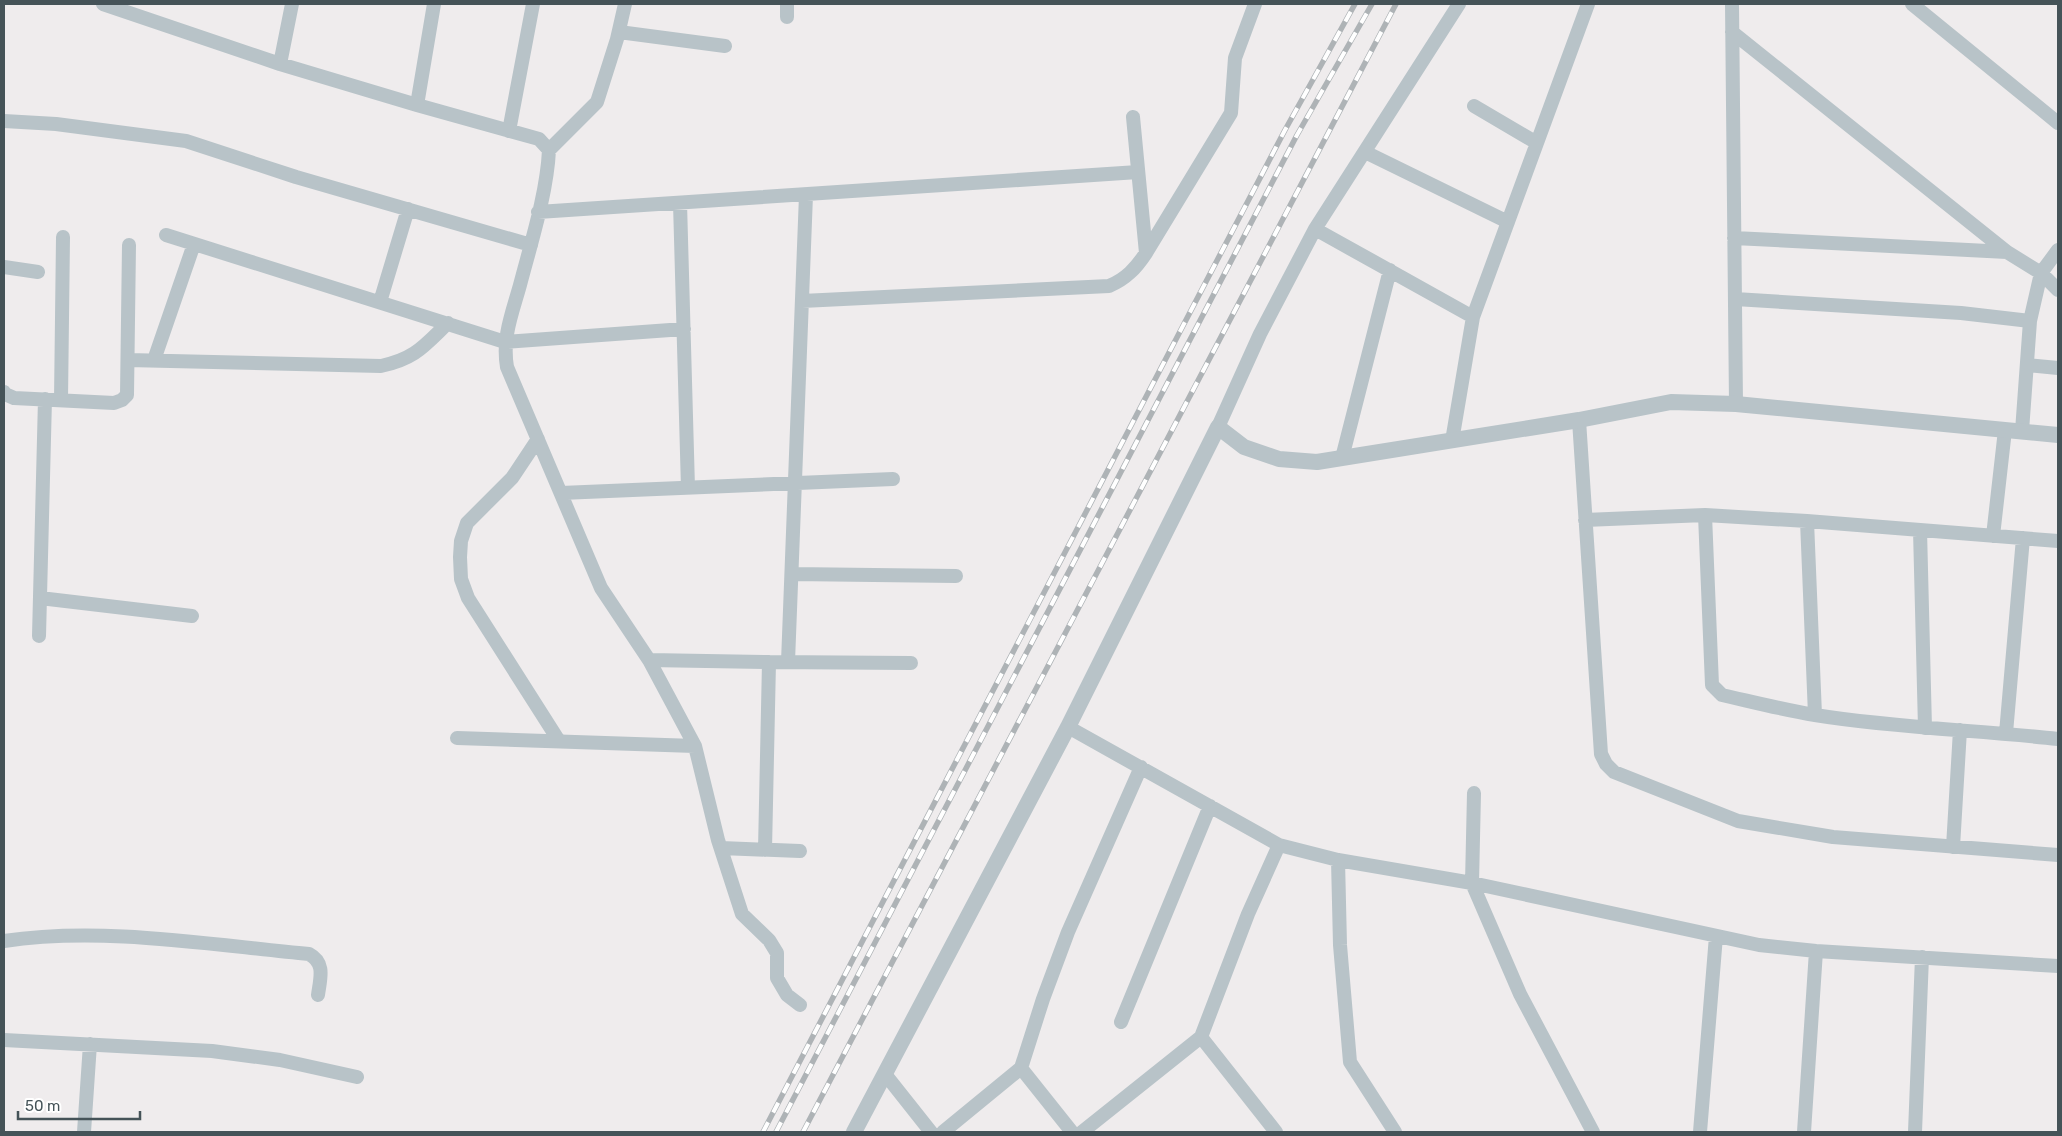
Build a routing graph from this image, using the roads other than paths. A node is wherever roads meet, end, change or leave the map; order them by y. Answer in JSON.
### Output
{"nodes":[{"id":1,"x":103,"y":4,"type":"edge"},
{"id":2,"x":292,"y":4,"type":"edge"},
{"id":3,"x":434,"y":4,"type":"edge"},
{"id":4,"x":533,"y":4,"type":"edge"},
{"id":5,"x":625,"y":4,"type":"edge"},
{"id":6,"x":1255,"y":4,"type":"edge"},
{"id":7,"x":1459,"y":4,"type":"edge"},
{"id":8,"x":1588,"y":4,"type":"edge"},
{"id":9,"x":1732,"y":4,"type":"edge"},
{"id":10,"x":1912,"y":4,"type":"edge"},
{"id":11,"x":619,"y":32,"type":"junction"},
{"id":12,"x":1732,"y":32,"type":"junction"},
{"id":13,"x":725,"y":46,"type":"dead end"},
{"id":14,"x":280,"y":64,"type":"junction"},
{"id":15,"x":417,"y":105,"type":"junction"},
{"id":16,"x":1474,"y":106,"type":"dead end"},
{"id":17,"x":1133,"y":117,"type":"dead end"},
{"id":18,"x":4,"y":121,"type":"edge"},
{"id":19,"x":2058,"y":123,"type":"edge"},
{"id":20,"x":509,"y":131,"type":"junction"},
{"id":21,"x":1537,"y":143,"type":"junction"},
{"id":22,"x":550,"y":150,"type":"junction"},
{"id":23,"x":1365,"y":152,"type":"junction"},
{"id":24,"x":1138,"y":172,"type":"junction"},
{"id":25,"x":806,"y":195,"type":"junction"},
{"id":26,"x":680,"y":203,"type":"junction"},
{"id":27,"x":408,"y":209,"type":"junction"},
{"id":28,"x":538,"y":212,"type":"junction"},
{"id":29,"x":1508,"y":222,"type":"junction"},
{"id":30,"x":1315,"y":229,"type":"junction"},
{"id":31,"x":166,"y":235,"type":"dead end"},
{"id":32,"x":63,"y":237,"type":"dead end"},
{"id":33,"x":1734,"y":238,"type":"junction"},
{"id":34,"x":194,"y":244,"type":"junction"},
{"id":35,"x":129,"y":245,"type":"dead end"},
{"id":36,"x":531,"y":245,"type":"junction"},
{"id":37,"x":2058,"y":250,"type":"edge"},
{"id":38,"x":2007,"y":252,"type":"junction"},
{"id":39,"x":1146,"y":253,"type":"junction"},
{"id":40,"x":4,"y":267,"type":"edge"},
{"id":41,"x":1390,"y":270,"type":"junction"},
{"id":42,"x":38,"y":272,"type":"dead end"},
{"id":43,"x":2041,"y":274,"type":"junction"},
{"id":44,"x":2058,"y":290,"type":"edge"},
{"id":45,"x":1735,"y":299,"type":"junction"},
{"id":46,"x":802,"y":301,"type":"junction"},
{"id":47,"x":380,"y":302,"type":"junction"},
{"id":48,"x":1473,"y":317,"type":"junction"},
{"id":49,"x":2030,"y":321,"type":"junction"},
{"id":50,"x":448,"y":323,"type":"junction"},
{"id":51,"x":684,"y":329,"type":"junction"},
{"id":52,"x":504,"y":342,"type":"junction"},
{"id":53,"x":128,"y":360,"type":"junction"},
{"id":54,"x":154,"y":360,"type":"junction"},
{"id":55,"x":2027,"y":365,"type":"junction"},
{"id":56,"x":2058,"y":368,"type":"edge"},
{"id":57,"x":4,"y":392,"type":"edge"},
{"id":58,"x":44,"y":399,"type":"junction"},
{"id":59,"x":61,"y":400,"type":"junction"},
{"id":60,"x":1736,"y":404,"type":"junction"},
{"id":61,"x":1579,"y":420,"type":"junction"},
{"id":62,"x":1218,"y":427,"type":"junction"},
{"id":63,"x":2005,"y":430,"type":"junction"},
{"id":64,"x":2022,"y":431,"type":"junction"},
{"id":65,"x":2058,"y":435,"type":"edge"},
{"id":66,"x":538,"y":439,"type":"junction"},
{"id":67,"x":1452,"y":441,"type":"junction"},
{"id":68,"x":1342,"y":458,"type":"junction"},
{"id":69,"x":892,"y":479,"type":"dead end"},
{"id":70,"x":794,"y":484,"type":"junction"},
{"id":71,"x":688,"y":488,"type":"junction"},
{"id":72,"x":562,"y":493,"type":"junction"},
{"id":73,"x":1705,"y":515,"type":"junction"},
{"id":74,"x":1585,"y":520,"type":"junction"},
{"id":75,"x":1807,"y":521,"type":"junction"},
{"id":76,"x":1920,"y":530,"type":"junction"},
{"id":77,"x":1993,"y":536,"type":"junction"},
{"id":78,"x":2023,"y":538,"type":"junction"},
{"id":79,"x":2058,"y":541,"type":"edge"},
{"id":80,"x":792,"y":574,"type":"junction"},
{"id":81,"x":956,"y":576,"type":"dead end"},
{"id":82,"x":40,"y":598,"type":"junction"},
{"id":83,"x":192,"y":616,"type":"dead end"},
{"id":84,"x":39,"y":636,"type":"dead end"},
{"id":85,"x":650,"y":660,"type":"junction"},
{"id":86,"x":769,"y":662,"type":"junction"},
{"id":87,"x":788,"y":662,"type":"junction"},
{"id":88,"x":911,"y":663,"type":"dead end"},
{"id":89,"x":1815,"y":715,"type":"junction"},
{"id":90,"x":1068,"y":727,"type":"junction"},
{"id":91,"x":1925,"y":728,"type":"junction"},
{"id":92,"x":1960,"y":730,"type":"junction"},
{"id":93,"x":2006,"y":733,"type":"junction"},
{"id":94,"x":457,"y":738,"type":"dead end"},
{"id":95,"x":2058,"y":739,"type":"edge"},
{"id":96,"x":559,"y":741,"type":"junction"},
{"id":97,"x":695,"y":746,"type":"junction"},
{"id":98,"x":1141,"y":767,"type":"junction"},
{"id":99,"x":1474,"y":793,"type":"dead end"},
{"id":100,"x":1210,"y":806,"type":"junction"},
{"id":101,"x":1278,"y":844,"type":"junction"},
{"id":102,"x":1953,"y":847,"type":"junction"},
{"id":103,"x":721,"y":848,"type":"junction"},
{"id":104,"x":765,"y":850,"type":"junction"},
{"id":105,"x":800,"y":851,"type":"dead end"},
{"id":106,"x":2058,"y":854,"type":"edge"},
{"id":107,"x":1338,"y":860,"type":"junction"},
{"id":108,"x":1472,"y":883,"type":"junction"},
{"id":109,"x":1716,"y":936,"type":"junction"},
{"id":110,"x":4,"y":941,"type":"edge"},
{"id":111,"x":1816,"y":951,"type":"junction"},
{"id":112,"x":1922,"y":957,"type":"junction"},
{"id":113,"x":2058,"y":966,"type":"edge"},
{"id":114,"x":318,"y":995,"type":"dead end"},
{"id":115,"x":800,"y":1005,"type":"dead end"},
{"id":116,"x":1120,"y":1022,"type":"dead end"},
{"id":117,"x":1201,"y":1037,"type":"junction"},
{"id":118,"x":4,"y":1040,"type":"edge"},
{"id":119,"x":90,"y":1044,"type":"junction"},
{"id":120,"x":1021,"y":1068,"type":"junction"},
{"id":121,"x":885,"y":1074,"type":"junction"},
{"id":122,"x":357,"y":1077,"type":"dead end"},
{"id":123,"x":1270,"y":1130,"type":"edge"},
{"id":124,"x":84,"y":1132,"type":"edge"},
{"id":125,"x":854,"y":1132,"type":"edge"},
{"id":126,"x":931,"y":1132,"type":"edge"},
{"id":127,"x":942,"y":1132,"type":"edge"},
{"id":128,"x":1072,"y":1132,"type":"edge"},
{"id":129,"x":1082,"y":1132,"type":"edge"},
{"id":130,"x":1395,"y":1132,"type":"edge"},
{"id":131,"x":1593,"y":1132,"type":"edge"},
{"id":132,"x":1700,"y":1132,"type":"edge"},
{"id":133,"x":1804,"y":1132,"type":"edge"},
{"id":134,"x":1915,"y":1132,"type":"edge"}],
"edges":[{"from":1,"to":14,"type":"street"},
{"from":2,"to":14,"type":"street"},
{"from":3,"to":15,"type":"street"},
{"from":4,"to":20,"type":"street"},
{"from":5,"to":11,"type":"street"},
{"from":6,"to":39,"type":"street"},
{"from":7,"to":23,"type":"street"},
{"from":8,"to":21,"type":"street"},
{"from":9,"to":12,"type":"street"},
{"from":10,"to":19,"type":"street"},
{"from":11,"to":13,"type":"street"},
{"from":11,"to":22,"type":"street"},
{"from":12,"to":33,"type":"street"},
{"from":12,"to":38,"type":"street"},
{"from":14,"to":15,"type":"street"},
{"from":15,"to":20,"type":"street"},
{"from":16,"to":21,"type":"street"},
{"from":17,"to":24,"type":"street"},
{"from":18,"to":27,"type":"street"},
{"from":20,"to":22,"type":"street"},
{"from":21,"to":29,"type":"street"},
{"from":22,"to":28,"type":"street"},
{"from":23,"to":29,"type":"street"},
{"from":23,"to":30,"type":"street"},
{"from":24,"to":25,"type":"street"},
{"from":24,"to":39,"type":"street"},
{"from":25,"to":26,"type":"street"},
{"from":25,"to":46,"type":"street"},
{"from":26,"to":28,"type":"street"},
{"from":26,"to":51,"type":"street"},
{"from":27,"to":36,"type":"street"},
{"from":27,"to":47,"type":"street"},
{"from":28,"to":36,"type":"street"},
{"from":29,"to":48,"type":"street"},
{"from":30,"to":41,"type":"street"},
{"from":30,"to":62,"type":"street"},
{"from":31,"to":34,"type":"street"},
{"from":32,"to":59,"type":"street"},
{"from":33,"to":38,"type":"street"},
{"from":33,"to":45,"type":"street"},
{"from":34,"to":47,"type":"street"},
{"from":34,"to":54,"type":"street"},
{"from":35,"to":53,"type":"street"},
{"from":36,"to":52,"type":"street"},
{"from":37,"to":43,"type":"street"},
{"from":38,"to":43,"type":"street"},
{"from":39,"to":46,"type":"street"},
{"from":40,"to":42,"type":"street"},
{"from":41,"to":48,"type":"street"},
{"from":41,"to":68,"type":"street"},
{"from":43,"to":44,"type":"street"},
{"from":43,"to":49,"type":"street"},
{"from":45,"to":49,"type":"street"},
{"from":45,"to":60,"type":"street"},
{"from":46,"to":70,"type":"street"},
{"from":47,"to":50,"type":"street"},
{"from":48,"to":67,"type":"street"},
{"from":49,"to":55,"type":"street"},
{"from":50,"to":52,"type":"street"},
{"from":50,"to":54,"type":"street"},
{"from":51,"to":52,"type":"street"},
{"from":51,"to":71,"type":"street"},
{"from":52,"to":66,"type":"street"},
{"from":53,"to":54,"type":"street"},
{"from":53,"to":59,"type":"street"},
{"from":55,"to":56,"type":"street"},
{"from":55,"to":64,"type":"street"},
{"from":57,"to":58,"type":"street"},
{"from":58,"to":59,"type":"street"},
{"from":58,"to":82,"type":"street"},
{"from":60,"to":61,"type":"street"},
{"from":60,"to":63,"type":"street"},
{"from":61,"to":67,"type":"street"},
{"from":61,"to":74,"type":"street"},
{"from":62,"to":68,"type":"street"},
{"from":62,"to":90,"type":"street"},
{"from":63,"to":64,"type":"street"},
{"from":63,"to":77,"type":"street"},
{"from":64,"to":65,"type":"street"},
{"from":66,"to":72,"type":"street"},
{"from":66,"to":96,"type":"street"},
{"from":67,"to":68,"type":"street"},
{"from":69,"to":70,"type":"street"},
{"from":70,"to":71,"type":"street"},
{"from":70,"to":80,"type":"street"},
{"from":71,"to":72,"type":"street"},
{"from":72,"to":85,"type":"street"},
{"from":73,"to":74,"type":"street"},
{"from":73,"to":75,"type":"street"},
{"from":73,"to":89,"type":"street"},
{"from":74,"to":102,"type":"street"},
{"from":75,"to":76,"type":"street"},
{"from":75,"to":89,"type":"street"},
{"from":76,"to":77,"type":"street"},
{"from":76,"to":91,"type":"street"},
{"from":77,"to":78,"type":"street"},
{"from":78,"to":79,"type":"street"},
{"from":78,"to":93,"type":"street"},
{"from":80,"to":81,"type":"street"},
{"from":80,"to":87,"type":"street"},
{"from":82,"to":83,"type":"street"},
{"from":82,"to":84,"type":"street"},
{"from":85,"to":86,"type":"street"},
{"from":85,"to":97,"type":"street"},
{"from":86,"to":87,"type":"street"},
{"from":86,"to":104,"type":"street"},
{"from":87,"to":88,"type":"street"},
{"from":89,"to":91,"type":"street"},
{"from":90,"to":98,"type":"street"},
{"from":90,"to":121,"type":"street"},
{"from":91,"to":92,"type":"street"},
{"from":92,"to":93,"type":"street"},
{"from":92,"to":102,"type":"street"},
{"from":93,"to":95,"type":"street"},
{"from":94,"to":96,"type":"street"},
{"from":96,"to":97,"type":"street"},
{"from":97,"to":103,"type":"street"},
{"from":98,"to":100,"type":"street"},
{"from":98,"to":120,"type":"street"},
{"from":99,"to":108,"type":"street"},
{"from":100,"to":101,"type":"street"},
{"from":100,"to":116,"type":"street"},
{"from":101,"to":107,"type":"street"},
{"from":101,"to":117,"type":"street"},
{"from":102,"to":106,"type":"street"},
{"from":103,"to":104,"type":"street"},
{"from":103,"to":115,"type":"street"},
{"from":104,"to":105,"type":"street"},
{"from":107,"to":108,"type":"street"},
{"from":107,"to":130,"type":"street"},
{"from":108,"to":109,"type":"street"},
{"from":108,"to":131,"type":"street"},
{"from":109,"to":111,"type":"street"},
{"from":109,"to":132,"type":"street"},
{"from":110,"to":114,"type":"street"},
{"from":111,"to":112,"type":"street"},
{"from":111,"to":133,"type":"street"},
{"from":112,"to":113,"type":"street"},
{"from":112,"to":134,"type":"street"},
{"from":117,"to":123,"type":"street"},
{"from":117,"to":129,"type":"street"},
{"from":118,"to":119,"type":"street"},
{"from":119,"to":122,"type":"street"},
{"from":119,"to":124,"type":"street"},
{"from":120,"to":127,"type":"street"},
{"from":120,"to":128,"type":"street"},
{"from":121,"to":125,"type":"street"},
{"from":121,"to":126,"type":"street"}]}
